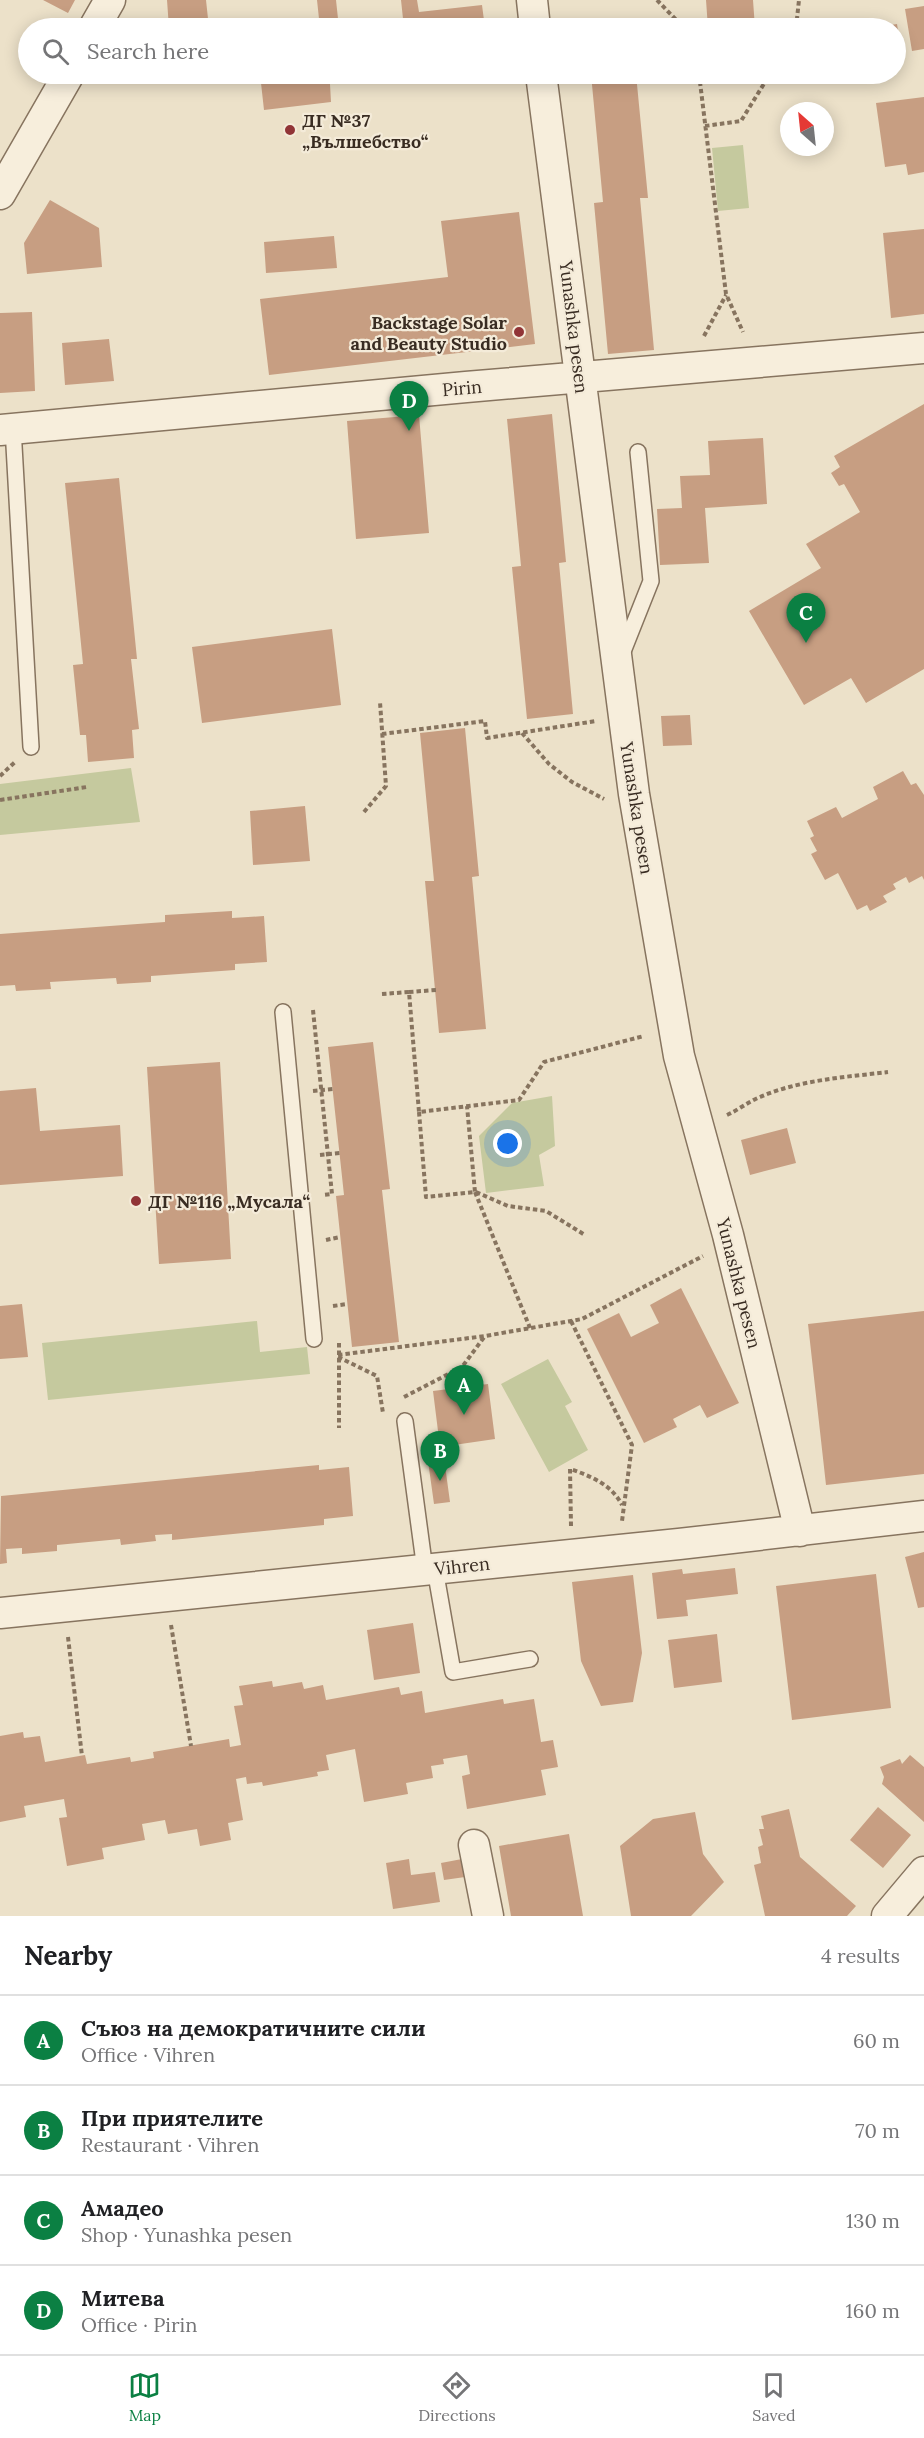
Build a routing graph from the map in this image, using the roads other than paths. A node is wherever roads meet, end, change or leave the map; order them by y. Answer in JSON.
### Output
{"nodes":[{"id":1,"x":111,"y":0,"type":"edge"},
{"id":2,"x":532,"y":0,"type":"edge"},
{"id":3,"x":100,"y":18,"type":"edge"},
{"id":4,"x":534,"y":18,"type":"edge"},
{"id":5,"x":63,"y":84,"type":"edge"},
{"id":6,"x":542,"y":84,"type":"edge"},
{"id":7,"x":0,"y":194,"type":"edge"},
{"id":8,"x":924,"y":348,"type":"edge"},
{"id":9,"x":580,"y":378,"type":"junction"},
{"id":10,"x":6,"y":429,"type":"edge"},
{"id":11,"x":638,"y":452,"type":"dead end"},
{"id":12,"x":617,"y":665,"type":"junction"},
{"id":13,"x":31,"y":747,"type":"dead end"},
{"id":14,"x":283,"y":1012,"type":"dead end"},
{"id":15,"x":314,"y":1339,"type":"dead end"},
{"id":16,"x":405,"y":1421,"type":"dead end"},
{"id":17,"x":924,"y":1516,"type":"edge"},
{"id":18,"x":800,"y":1531,"type":"junction"},
{"id":19,"x":430,"y":1569,"type":"junction"},
{"id":20,"x":0,"y":1613,"type":"edge"},
{"id":21,"x":530,"y":1659,"type":"dead end"},
{"id":22,"x":474,"y":1845,"type":"dead end"},
{"id":23,"x":924,"y":1872,"type":"edge"},
{"id":24,"x":488,"y":1916,"type":"edge"},
{"id":25,"x":887,"y":1916,"type":"edge"}],
"edges":[{"from":1,"to":3,"type":"street"},
{"from":2,"to":4,"type":"street"},
{"from":5,"to":7,"type":"street"},
{"from":6,"to":9,"type":"street","name":"Yunashka pesen"},
{"from":8,"to":9,"type":"street","name":"Pirin"},
{"from":9,"to":10,"type":"street","name":"Pirin"},
{"from":9,"to":12,"type":"street","name":"Yunashka pesen"},
{"from":10,"to":13,"type":"lane"},
{"from":11,"to":12,"type":"lane"},
{"from":12,"to":18,"type":"street","name":"Yunashka pesen"},
{"from":14,"to":15,"type":"lane"},
{"from":16,"to":19,"type":"lane"},
{"from":17,"to":18,"type":"street","name":"Vihren"},
{"from":18,"to":19,"type":"street","name":"Vihren"},
{"from":19,"to":20,"type":"street","name":"Vihren"},
{"from":19,"to":21,"type":"lane"},
{"from":22,"to":24,"type":"street"},
{"from":23,"to":25,"type":"street"}]}
